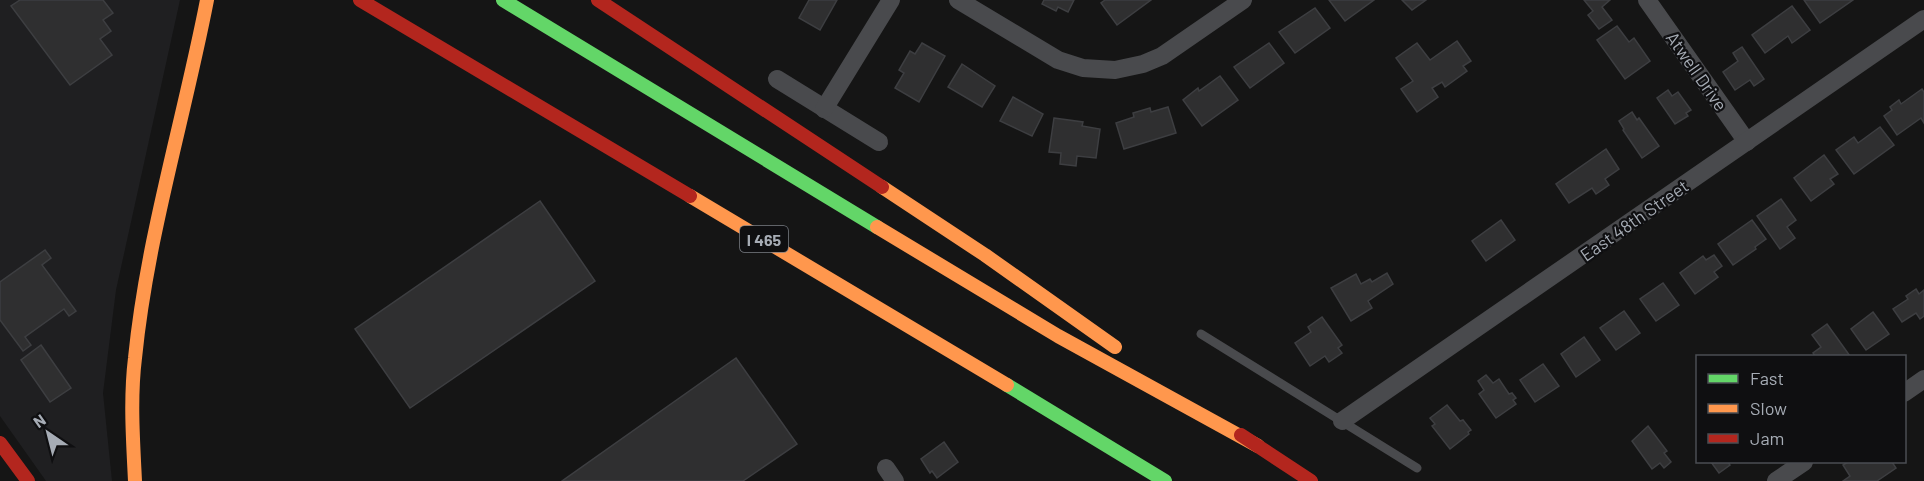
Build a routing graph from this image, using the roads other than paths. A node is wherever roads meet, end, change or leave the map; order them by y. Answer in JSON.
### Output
{"nodes":[{"id":1,"x":207,"y":0,"type":"edge"},
{"id":2,"x":360,"y":0,"type":"edge"},
{"id":3,"x":503,"y":0,"type":"edge"},
{"id":4,"x":598,"y":0,"type":"edge"},
{"id":5,"x":891,"y":0,"type":"edge"},
{"id":6,"x":958,"y":0,"type":"edge"},
{"id":7,"x":1243,"y":0,"type":"edge"},
{"id":8,"x":1647,"y":0,"type":"edge"},
{"id":9,"x":1924,"y":19,"type":"edge"},
{"id":10,"x":777,"y":79,"type":"dead end"},
{"id":11,"x":824,"y":109,"type":"junction"},
{"id":12,"x":879,"y":142,"type":"dead end"},
{"id":13,"x":1747,"y":142,"type":"junction"},
{"id":14,"x":1201,"y":334,"type":"dead end"},
{"id":15,"x":1131,"y":358,"type":"dead end"},
{"id":16,"x":1151,"y":371,"type":"dead end"},
{"id":17,"x":1924,"y":379,"type":"edge"},
{"id":18,"x":1906,"y":392,"type":"edge"},
{"id":19,"x":1342,"y":421,"type":"junction"},
{"id":20,"x":0,"y":443,"type":"edge"},
{"id":21,"x":1258,"y":446,"type":"junction"},
{"id":22,"x":1803,"y":463,"type":"edge"},
{"id":23,"x":1417,"y":468,"type":"dead end"},
{"id":24,"x":1779,"y":480,"type":"edge"},
{"id":25,"x":28,"y":481,"type":"edge"},
{"id":26,"x":135,"y":481,"type":"edge"},
{"id":27,"x":1165,"y":481,"type":"edge"},
{"id":28,"x":1311,"y":481,"type":"edge"}],
"edges":[{"from":1,"to":26,"type":"main road"},
{"from":2,"to":27,"type":"main road","number":"I 465"},
{"from":3,"to":21,"type":"main road"},
{"from":4,"to":15,"type":"main road"},
{"from":5,"to":11,"type":"street"},
{"from":6,"to":7,"type":"street"},
{"from":8,"to":13,"type":"street","name":"Atwell Drive"},
{"from":9,"to":13,"type":"street","name":"East 48th Street"},
{"from":10,"to":11,"type":"street"},
{"from":11,"to":12,"type":"street"},
{"from":13,"to":19,"type":"street","name":"East 48th Street"},
{"from":14,"to":19,"type":"lane"},
{"from":16,"to":21,"type":"main road"},
{"from":17,"to":18,"type":"street"},
{"from":19,"to":23,"type":"lane"},
{"from":20,"to":25,"type":"main road"},
{"from":21,"to":28,"type":"main road"},
{"from":22,"to":24,"type":"street"}]}
